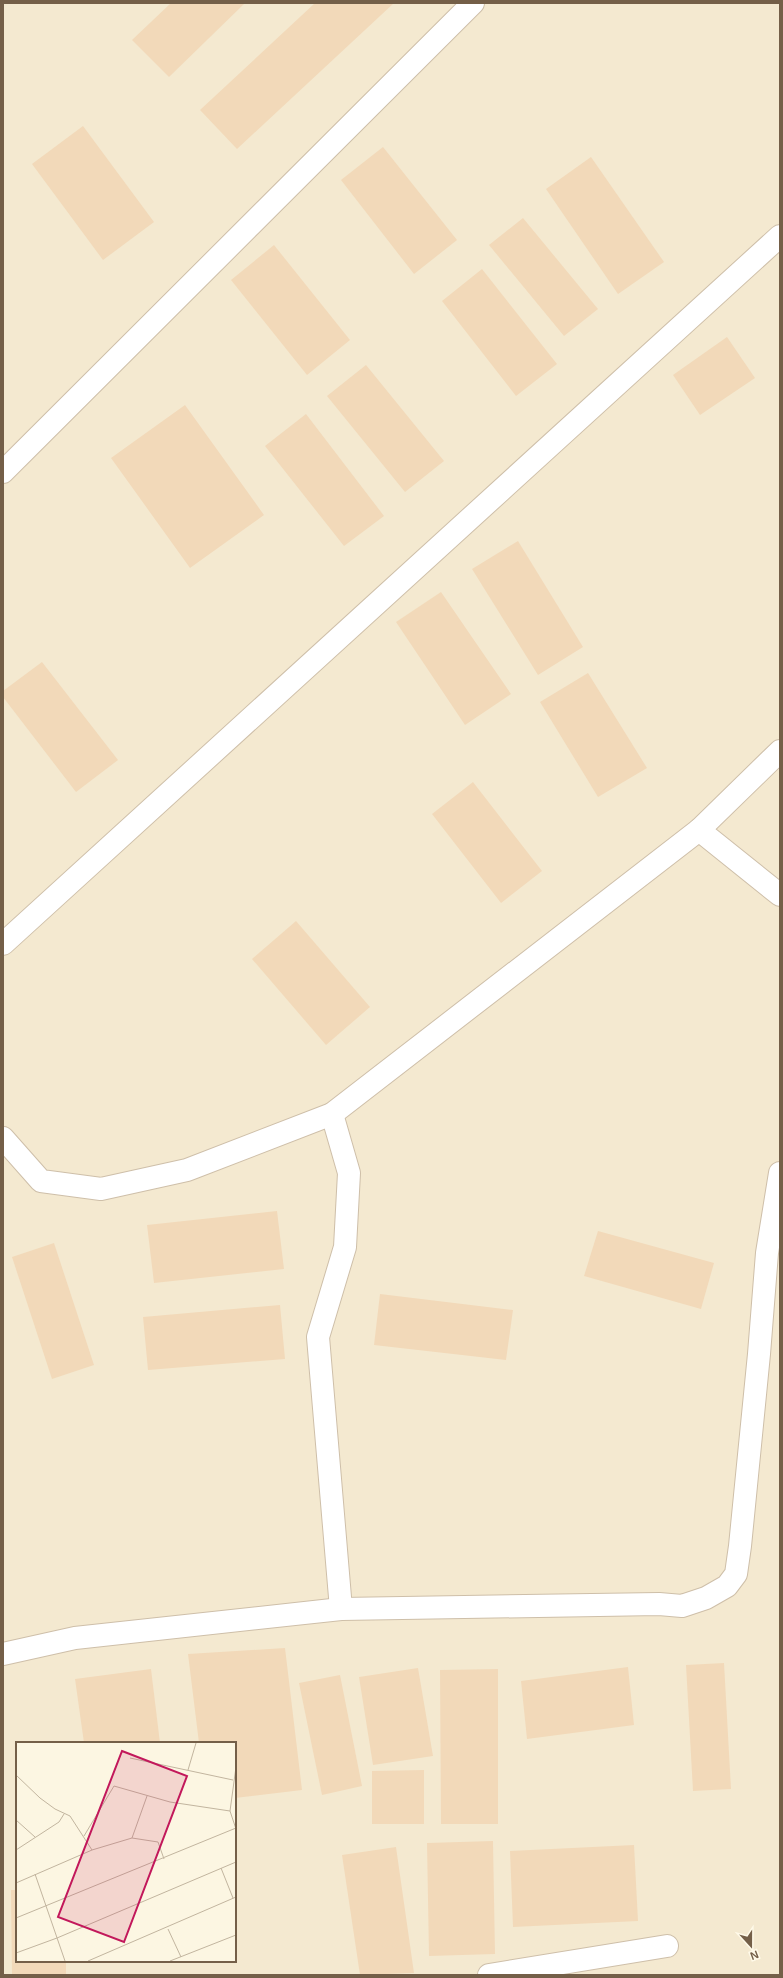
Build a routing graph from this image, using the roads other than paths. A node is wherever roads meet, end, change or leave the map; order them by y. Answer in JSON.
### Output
{"nodes":[{"id":1,"x":473,"y":3,"type":"edge"},
{"id":2,"x":780,"y":236,"type":"edge"},
{"id":3,"x":3,"y":472,"type":"edge"},
{"id":4,"x":780,"y":751,"type":"edge"},
{"id":5,"x":699,"y":830,"type":"junction"},
{"id":6,"x":780,"y":895,"type":"edge"},
{"id":7,"x":3,"y":944,"type":"edge"},
{"id":8,"x":332,"y":1114,"type":"junction"},
{"id":9,"x":3,"y":1138,"type":"edge"},
{"id":10,"x":780,"y":1173,"type":"edge"},
{"id":11,"x":341,"y":1609,"type":"junction"},
{"id":12,"x":3,"y":1654,"type":"edge"},
{"id":13,"x":667,"y":1946,"type":"dead end"},
{"id":14,"x":489,"y":1975,"type":"edge"}],
"edges":[{"from":1,"to":3,"type":"street"},
{"from":2,"to":7,"type":"street"},
{"from":4,"to":5,"type":"street"},
{"from":5,"to":6,"type":"street"},
{"from":5,"to":8,"type":"street"},
{"from":8,"to":9,"type":"street"},
{"from":8,"to":11,"type":"street"},
{"from":10,"to":11,"type":"street"},
{"from":11,"to":12,"type":"street"},
{"from":13,"to":14,"type":"street"}]}
